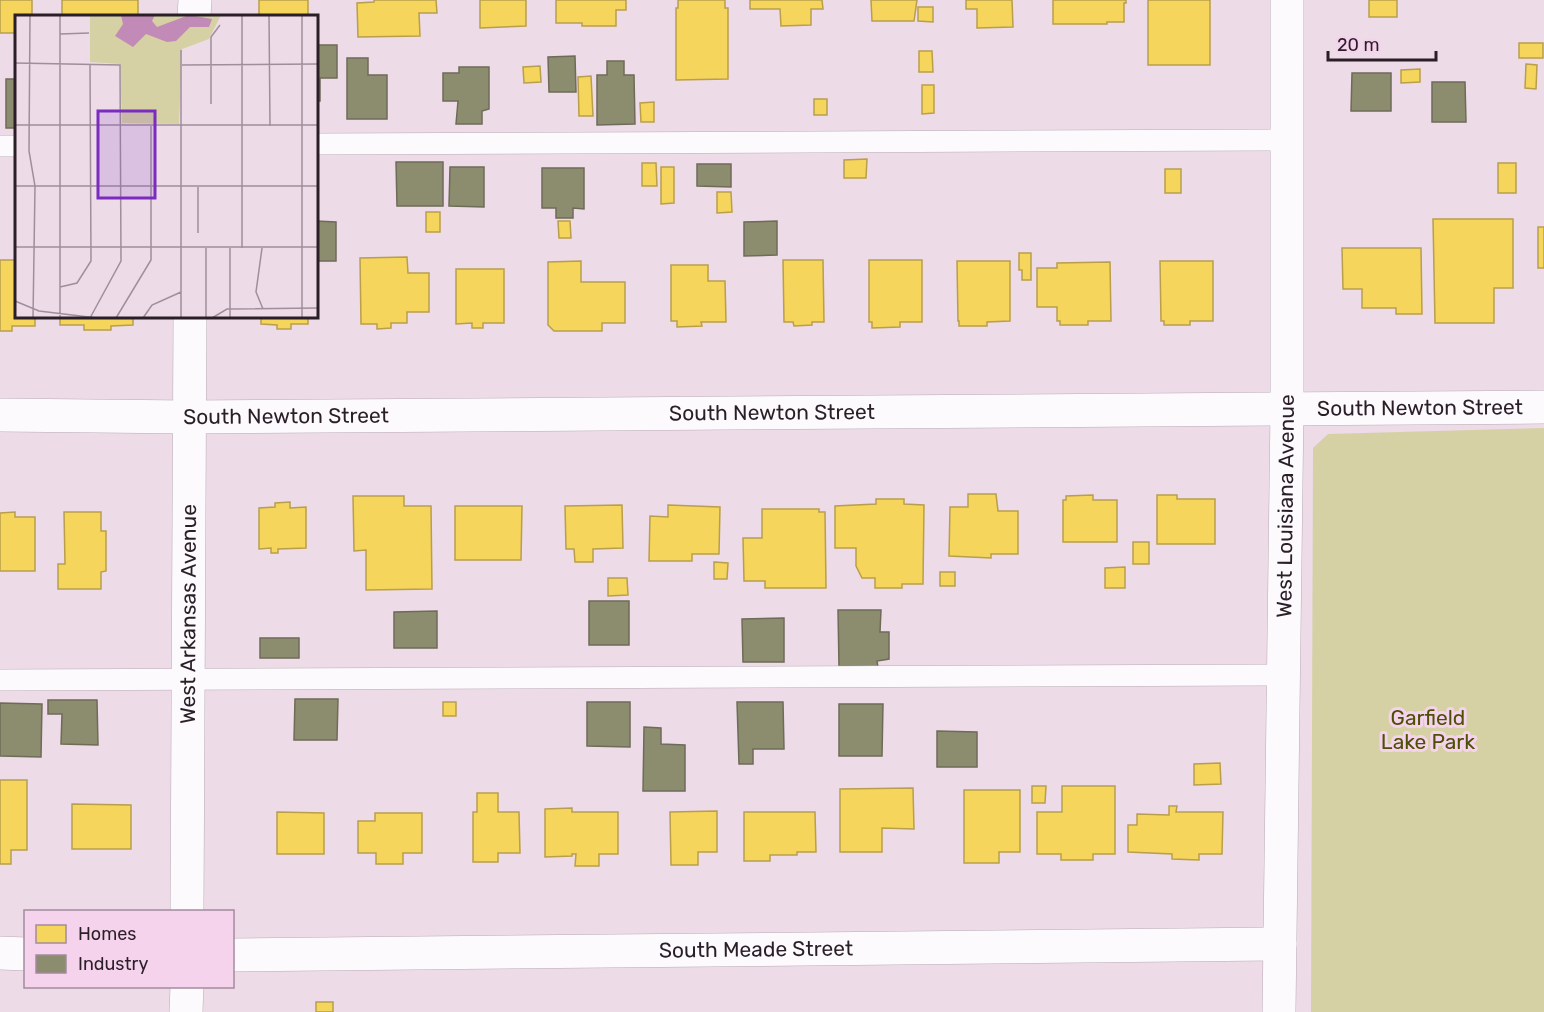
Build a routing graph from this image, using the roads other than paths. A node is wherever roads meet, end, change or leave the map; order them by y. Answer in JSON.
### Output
{"nodes":[{"id":1,"x":195,"y":0,"type":"edge"},
{"id":2,"x":1287,"y":0,"type":"edge"},
{"id":3,"x":194,"y":15,"type":"edge"},
{"id":4,"x":1287,"y":140,"type":"junction"},
{"id":5,"x":318,"y":144,"type":"edge"},
{"id":6,"x":190,"y":318,"type":"edge"},
{"id":7,"x":1544,"y":407,"type":"edge"},
{"id":8,"x":1287,"y":409,"type":"junction"},
{"id":9,"x":0,"y":415,"type":"edge"},
{"id":10,"x":189,"y":417,"type":"junction"},
{"id":11,"x":1284,"y":675,"type":"junction"},
{"id":12,"x":0,"y":680,"type":"edge"},
{"id":13,"x":188,"y":680,"type":"junction"},
{"id":14,"x":187,"y":910,"type":"edge"},
{"id":15,"x":1280,"y":944,"type":"junction"},
{"id":16,"x":0,"y":953,"type":"edge"},
{"id":17,"x":24,"y":954,"type":"edge"},
{"id":18,"x":234,"y":955,"type":"edge"},
{"id":19,"x":187,"y":988,"type":"edge"},
{"id":20,"x":186,"y":1012,"type":"edge"},
{"id":21,"x":1279,"y":1012,"type":"edge"}],
"edges":[{"from":1,"to":3,"type":"street"},
{"from":2,"to":4,"type":"street","name":"West Louisiana Avenue"},
{"from":4,"to":5,"type":"lane"},
{"from":4,"to":8,"type":"street","name":"West Louisiana Avenue"},
{"from":6,"to":10,"type":"street","name":"West Arkansas Avenue"},
{"from":7,"to":8,"type":"street","name":"South Newton Street"},
{"from":8,"to":10,"type":"street","name":"South Newton Street"},
{"from":8,"to":11,"type":"street","name":"West Louisiana Avenue"},
{"from":9,"to":10,"type":"street","name":"South Newton Street"},
{"from":10,"to":13,"type":"street","name":"West Arkansas Avenue"},
{"from":11,"to":13,"type":"lane"},
{"from":11,"to":15,"type":"street","name":"West Louisiana Avenue"},
{"from":12,"to":13,"type":"lane"},
{"from":13,"to":14,"type":"street","name":"West Arkansas Avenue"},
{"from":15,"to":18,"type":"street","name":"South Meade Street"},
{"from":15,"to":21,"type":"street","name":"West Louisiana Avenue"},
{"from":16,"to":17,"type":"street"},
{"from":19,"to":20,"type":"street"}]}
